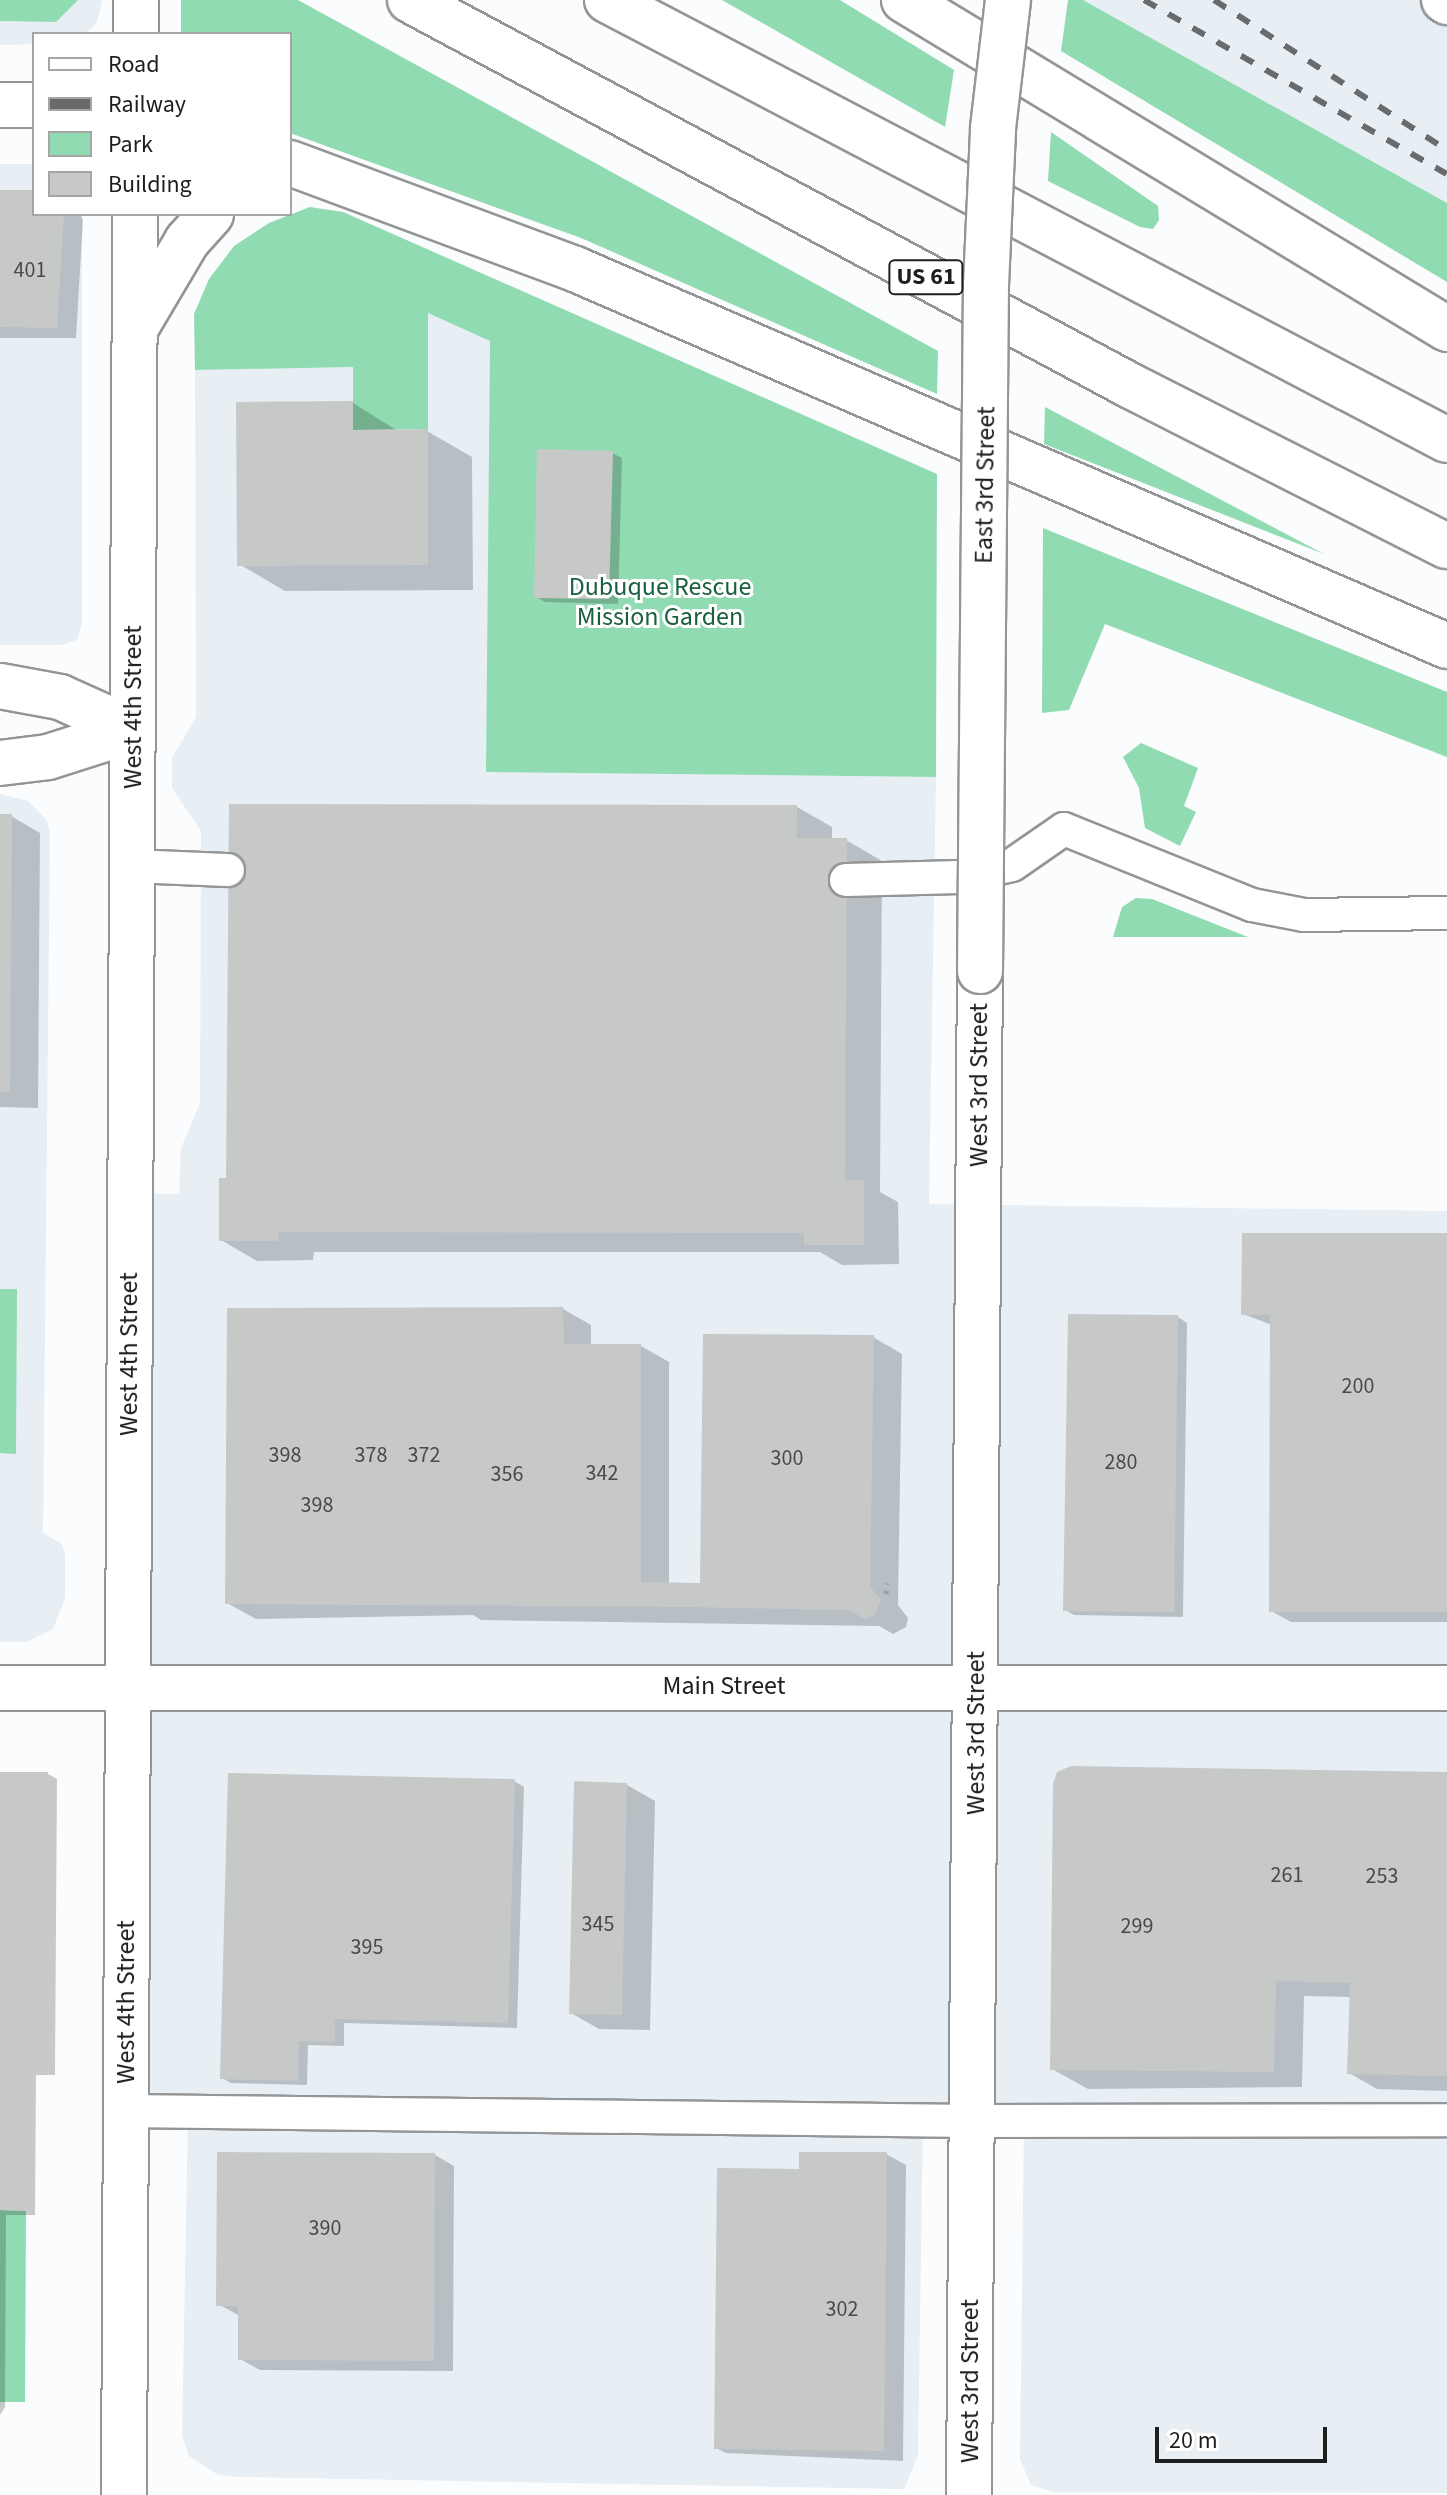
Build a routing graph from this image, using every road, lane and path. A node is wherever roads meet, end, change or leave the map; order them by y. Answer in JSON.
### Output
{"nodes":[{"id":1,"x":136,"y":0,"type":"edge"},
{"id":2,"x":410,"y":0,"type":"edge"},
{"id":3,"x":607,"y":0,"type":"edge"},
{"id":4,"x":904,"y":0,"type":"edge"},
{"id":5,"x":1008,"y":0,"type":"edge"},
{"id":6,"x":136,"y":32,"type":"edge"},
{"id":7,"x":0,"y":105,"type":"edge"},
{"id":8,"x":32,"y":105,"type":"edge"},
{"id":9,"x":296,"y":170,"type":"edge"},
{"id":10,"x":135,"y":216,"type":"edge"},
{"id":11,"x":209,"y":216,"type":"edge"},
{"id":12,"x":135,"y":329,"type":"junction"},
{"id":13,"x":1447,"y":329,"type":"edge"},
{"id":14,"x":1447,"y":440,"type":"edge"},
{"id":15,"x":1447,"y":546,"type":"edge"},
{"id":16,"x":1447,"y":646,"type":"edge"},
{"id":17,"x":0,"y":686,"type":"edge"},
{"id":18,"x":133,"y":730,"type":"junction"},
{"id":19,"x":0,"y":763,"type":"edge"},
{"id":20,"x":131,"y":866,"type":"junction"},
{"id":21,"x":228,"y":870,"type":"dead end"},
{"id":22,"x":846,"y":880,"type":"dead end"},
{"id":23,"x":1447,"y":913,"type":"edge"},
{"id":24,"x":980,"y":971,"type":"joint"},
{"id":25,"x":887,"y":1583,"type":"dead end"},
{"id":26,"x":886,"y":1594,"type":"dead end"},
{"id":27,"x":976,"y":1686,"type":"junction"},
{"id":28,"x":0,"y":1688,"type":"edge"},
{"id":29,"x":128,"y":1688,"type":"junction"},
{"id":30,"x":1447,"y":1688,"type":"edge"},
{"id":31,"x":126,"y":2111,"type":"junction"},
{"id":32,"x":1447,"y":2120,"type":"edge"},
{"id":33,"x":973,"y":2121,"type":"junction"},
{"id":34,"x":124,"y":2495,"type":"edge"},
{"id":35,"x":969,"y":2495,"type":"edge"}],
"edges":[{"from":1,"to":6,"type":"main road"},
{"from":2,"to":15,"type":"main road","number":"US 61"},
{"from":3,"to":14,"type":"main road"},
{"from":4,"to":13,"type":"main road"},
{"from":5,"to":24,"type":"main road","name":"East 3rd Street","bridge":true},
{"from":7,"to":8,"type":"main road"},
{"from":9,"to":16,"type":"main road"},
{"from":10,"to":12,"type":"main road","name":"West 4th Street"},
{"from":11,"to":12,"type":"main road"},
{"from":12,"to":18,"type":"main road","name":"West 4th Street"},
{"from":17,"to":18,"type":"main road"},
{"from":18,"to":19,"type":"main road"},
{"from":18,"to":20,"type":"main road","name":"West 4th Street"},
{"from":20,"to":21,"type":"lane"},
{"from":20,"to":29,"type":"main road","name":"West 4th Street"},
{"from":22,"to":23,"type":"lane"},
{"from":24,"to":27,"type":"main road","name":"West 3rd Street"},
{"from":25,"to":26,"type":"path"},
{"from":27,"to":29,"type":"main road","name":"Main Street"},
{"from":27,"to":30,"type":"main road","name":"Main Street"},
{"from":27,"to":33,"type":"main road","name":"West 3rd Street"},
{"from":28,"to":29,"type":"main road","name":"Main Street"},
{"from":29,"to":31,"type":"main road","name":"West 4th Street"},
{"from":31,"to":33,"type":"lane"},
{"from":31,"to":34,"type":"main road","name":"West 4th Street"},
{"from":32,"to":33,"type":"lane"},
{"from":33,"to":35,"type":"main road","name":"West 3rd Street"}]}
